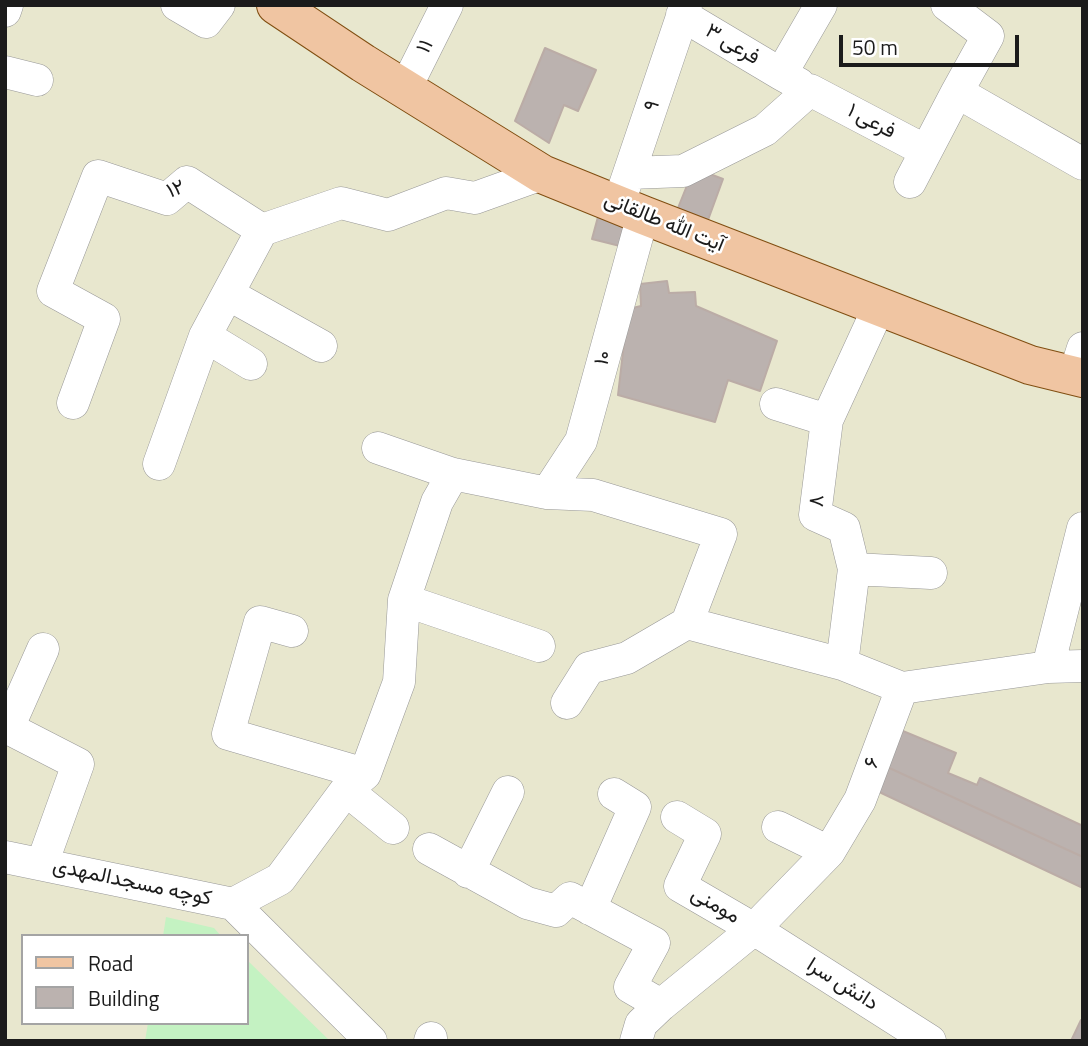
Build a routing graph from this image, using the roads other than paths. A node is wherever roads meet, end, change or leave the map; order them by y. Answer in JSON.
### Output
{"nodes":[{"id":1,"x":8,"y":5,"type":"edge"},
{"id":2,"x":177,"y":5,"type":"edge"},
{"id":3,"x":219,"y":5,"type":"edge"},
{"id":4,"x":276,"y":5,"type":"edge"},
{"id":5,"x":447,"y":5,"type":"edge"},
{"id":6,"x":821,"y":5,"type":"edge"},
{"id":7,"x":947,"y":5,"type":"edge"},
{"id":8,"x":684,"y":10,"type":"edge"},
{"id":9,"x":5,"y":11,"type":"edge"},
{"id":10,"x":5,"y":72,"type":"edge"},
{"id":11,"x":781,"y":74,"type":"junction"},
{"id":12,"x":37,"y":80,"type":"dead end"},
{"id":13,"x":405,"y":89,"type":"junction"},
{"id":14,"x":810,"y":90,"type":"junction"},
{"id":15,"x":957,"y":92,"type":"junction"},
{"id":16,"x":926,"y":151,"type":"junction"},
{"id":17,"x":1083,"y":164,"type":"edge"},
{"id":18,"x":542,"y":174,"type":"junction"},
{"id":19,"x":910,"y":182,"type":"dead end"},
{"id":20,"x":630,"y":198,"type":"junction"},
{"id":21,"x":262,"y":230,"type":"junction"},
{"id":22,"x":228,"y":294,"type":"junction"},
{"id":23,"x":879,"y":307,"type":"junction"},
{"id":24,"x":205,"y":336,"type":"junction"},
{"id":25,"x":321,"y":346,"type":"dead end"},
{"id":26,"x":251,"y":364,"type":"dead end"},
{"id":27,"x":1080,"y":367,"type":"edge"},
{"id":28,"x":73,"y":403,"type":"dead end"},
{"id":29,"x":776,"y":404,"type":"dead end"},
{"id":30,"x":827,"y":419,"type":"junction"},
{"id":31,"x":378,"y":447,"type":"dead end"},
{"id":32,"x":159,"y":464,"type":"dead end"},
{"id":33,"x":453,"y":474,"type":"junction"},
{"id":34,"x":547,"y":493,"type":"junction"},
{"id":35,"x":1083,"y":528,"type":"edge"},
{"id":36,"x":854,"y":569,"type":"junction"},
{"id":37,"x":931,"y":573,"type":"dead end"},
{"id":38,"x":404,"y":600,"type":"junction"},
{"id":39,"x":687,"y":622,"type":"junction"},
{"id":40,"x":292,"y":631,"type":"dead end"},
{"id":41,"x":539,"y":646,"type":"dead end"},
{"id":42,"x":43,"y":649,"type":"dead end"},
{"id":43,"x":842,"y":664,"type":"junction"},
{"id":44,"x":1083,"y":666,"type":"edge"},
{"id":45,"x":1048,"y":667,"type":"junction"},
{"id":46,"x":902,"y":688,"type":"junction"},
{"id":47,"x":567,"y":703,"type":"dead end"},
{"id":48,"x":355,"y":782,"type":"junction"},
{"id":49,"x":508,"y":792,"type":"dead end"},
{"id":50,"x":614,"y":794,"type":"dead end"},
{"id":51,"x":677,"y":817,"type":"dead end"},
{"id":52,"x":778,"y":827,"type":"dead end"},
{"id":53,"x":393,"y":828,"type":"dead end"},
{"id":54,"x":429,"y":849,"type":"dead end"},
{"id":55,"x":829,"y":852,"type":"junction"},
{"id":56,"x":5,"y":857,"type":"edge"},
{"id":57,"x":42,"y":864,"type":"junction"},
{"id":58,"x":468,"y":872,"type":"junction"},
{"id":59,"x":233,"y":904,"type":"junction"},
{"id":60,"x":590,"y":909,"type":"junction"},
{"id":61,"x":754,"y":929,"type":"junction"},
{"id":62,"x":661,"y":1005,"type":"junction"},
{"id":63,"x":371,"y":1041,"type":"edge"},
{"id":64,"x":636,"y":1041,"type":"edge"},
{"id":65,"x":930,"y":1041,"type":"edge"}],
"edges":[{"from":1,"to":9,"type":"street"},
{"from":2,"to":3,"type":"street"},
{"from":4,"to":13,"type":"main road","name":"آیت الله طالقانی"},
{"from":5,"to":13,"type":"street","name":"۱۱"},
{"from":6,"to":11,"type":"street"},
{"from":7,"to":15,"type":"street"},
{"from":8,"to":11,"type":"street","name":"فرعی ۳"},
{"from":8,"to":20,"type":"street","name":"۹"},
{"from":10,"to":12,"type":"street"},
{"from":11,"to":14,"type":"street","name":"فرعی ۳"},
{"from":13,"to":18,"type":"main road","name":"آیت الله طالقانی"},
{"from":14,"to":16,"type":"street","name":"فرعی ۱"},
{"from":14,"to":20,"type":"street"},
{"from":15,"to":16,"type":"street"},
{"from":15,"to":17,"type":"street"},
{"from":16,"to":19,"type":"street"},
{"from":18,"to":20,"type":"main road","name":"آیت الله طالقانی"},
{"from":18,"to":21,"type":"street"},
{"from":20,"to":23,"type":"main road","name":"آیت الله طالقانی"},
{"from":20,"to":34,"type":"street","name":"۱۰"},
{"from":21,"to":22,"type":"street"},
{"from":21,"to":28,"type":"street","name":"۱۲"},
{"from":22,"to":24,"type":"street"},
{"from":22,"to":25,"type":"street"},
{"from":23,"to":27,"type":"main road","name":"آیت الله طالقانی"},
{"from":23,"to":30,"type":"street","name":"۸"},
{"from":24,"to":26,"type":"street"},
{"from":24,"to":32,"type":"street"},
{"from":29,"to":30,"type":"street"},
{"from":30,"to":36,"type":"street","name":"۸"},
{"from":31,"to":33,"type":"street"},
{"from":33,"to":34,"type":"street"},
{"from":33,"to":38,"type":"street"},
{"from":34,"to":39,"type":"street"},
{"from":35,"to":45,"type":"street"},
{"from":36,"to":37,"type":"street"},
{"from":36,"to":43,"type":"street","name":"۸"},
{"from":38,"to":41,"type":"street"},
{"from":38,"to":48,"type":"street"},
{"from":39,"to":43,"type":"street"},
{"from":39,"to":47,"type":"street"},
{"from":40,"to":48,"type":"street"},
{"from":42,"to":57,"type":"street"},
{"from":43,"to":46,"type":"street"},
{"from":44,"to":45,"type":"street"},
{"from":45,"to":46,"type":"street"},
{"from":46,"to":55,"type":"street","name":"۶"},
{"from":48,"to":53,"type":"street"},
{"from":48,"to":59,"type":"street"},
{"from":49,"to":58,"type":"street"},
{"from":50,"to":60,"type":"street"},
{"from":51,"to":61,"type":"street","name":"مومنی"},
{"from":52,"to":55,"type":"street"},
{"from":54,"to":58,"type":"street"},
{"from":55,"to":61,"type":"street","name":"۶"},
{"from":56,"to":57,"type":"street","name":"کوچه مسجدالمهدی"},
{"from":57,"to":59,"type":"street","name":"کوچه مسجدالمهدی"},
{"from":58,"to":60,"type":"street"},
{"from":59,"to":63,"type":"street","name":"کوچه مسجدالمهدی"},
{"from":60,"to":62,"type":"street"},
{"from":61,"to":62,"type":"street","name":"۶"},
{"from":61,"to":65,"type":"street","name":"دانش سرا"},
{"from":62,"to":64,"type":"street","name":"۶"}]}
